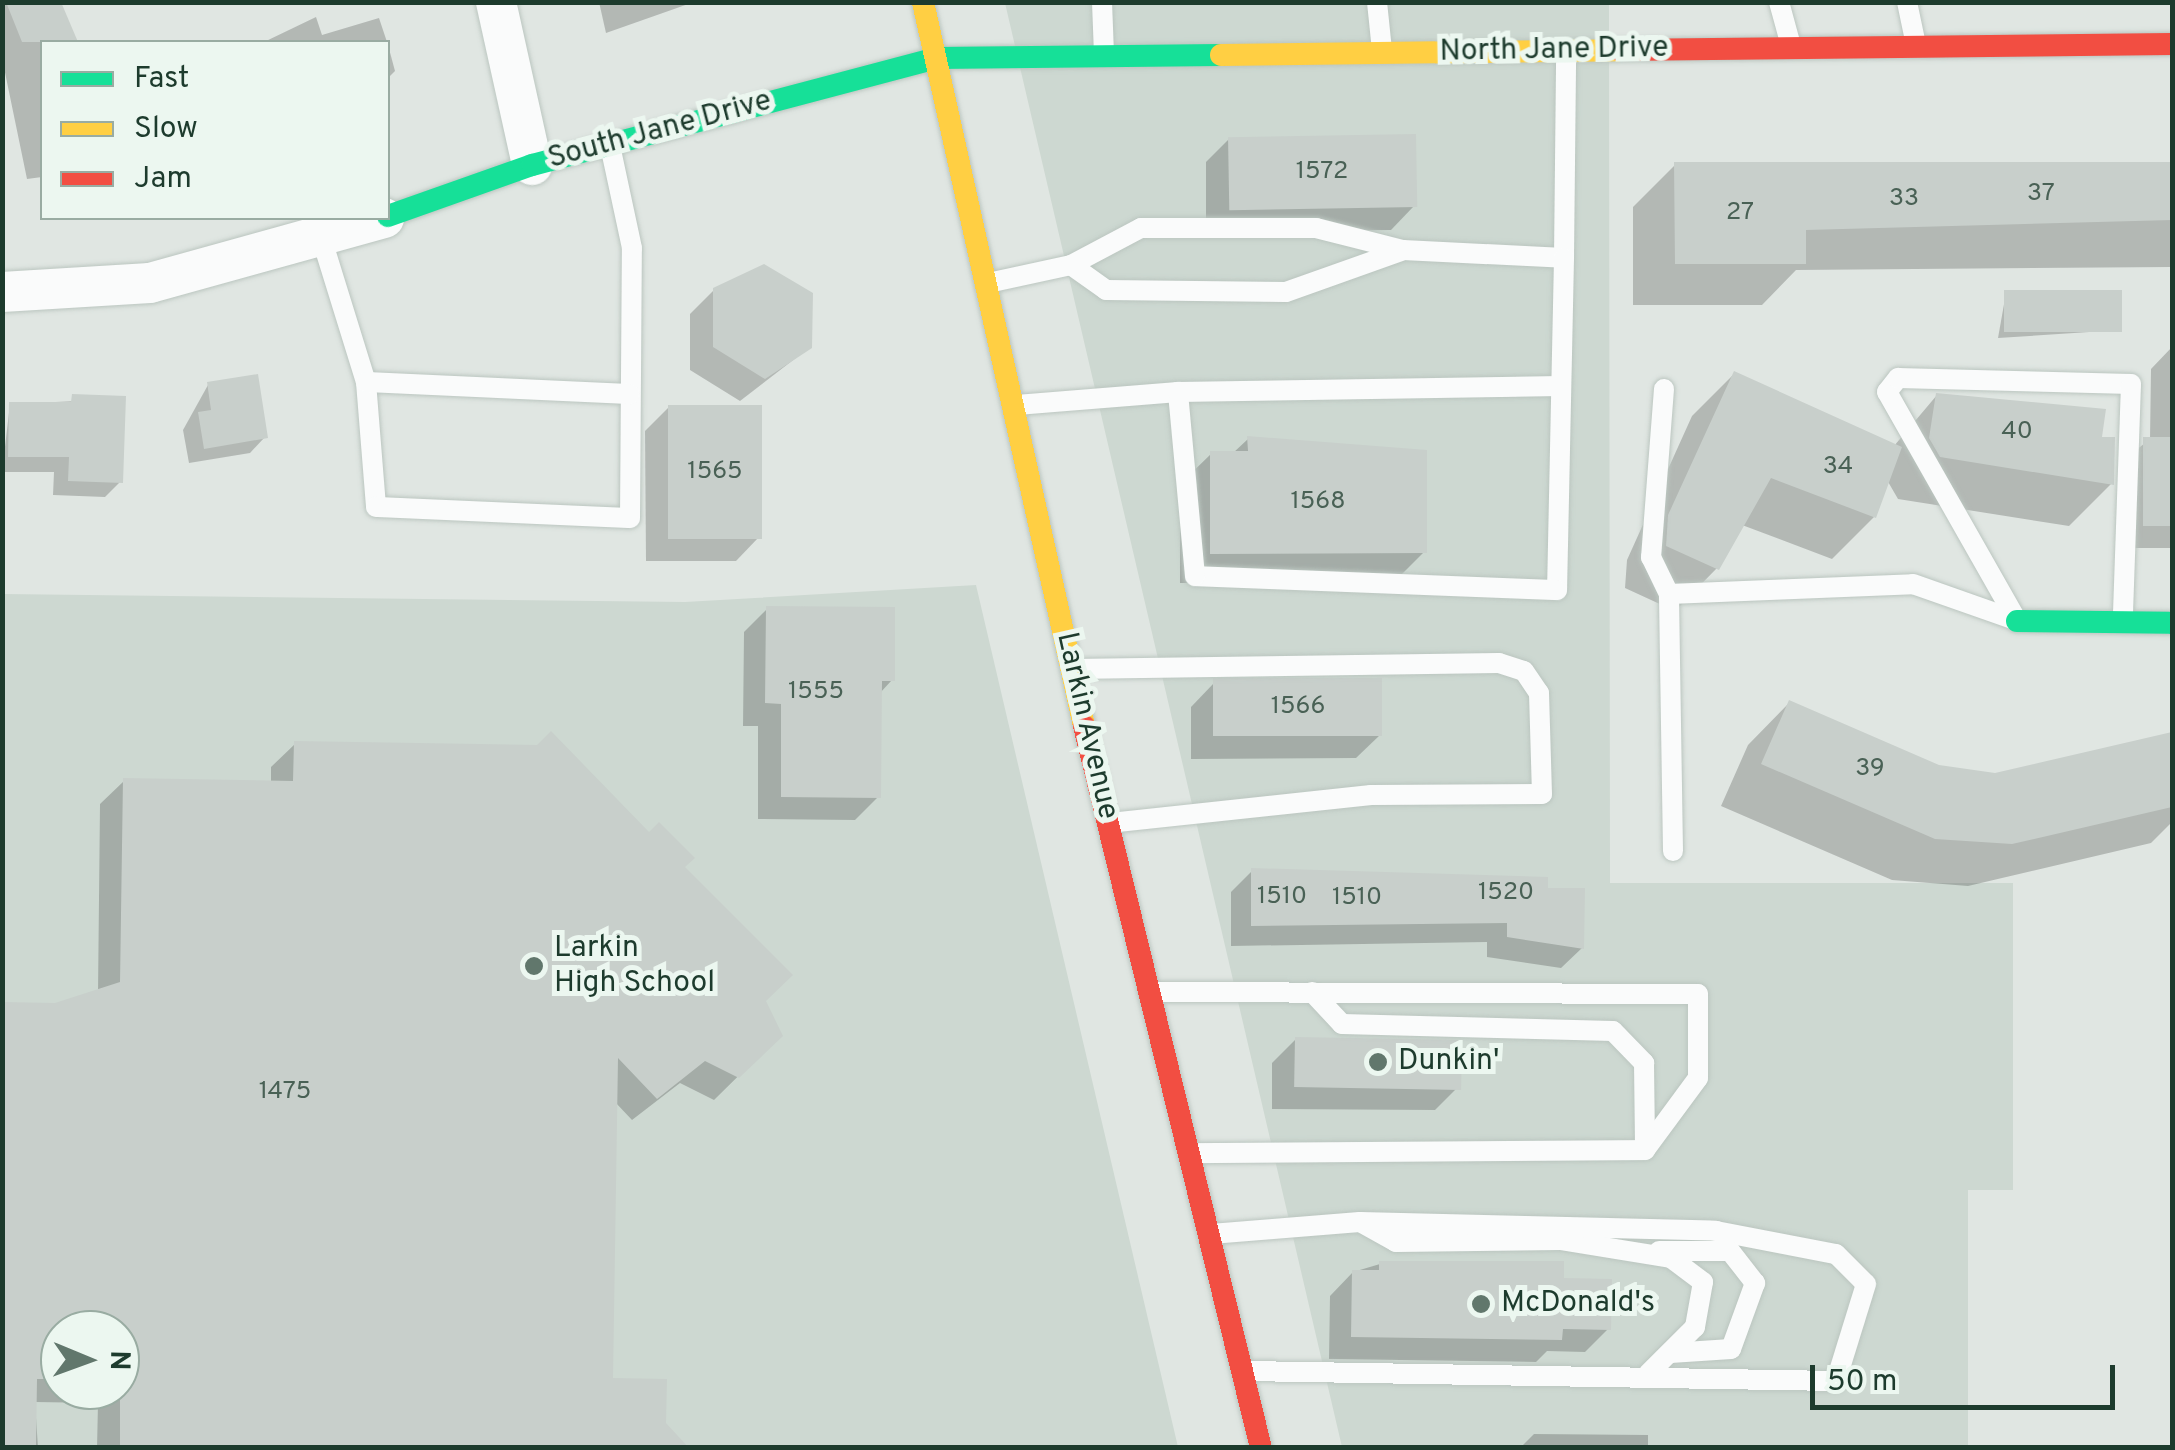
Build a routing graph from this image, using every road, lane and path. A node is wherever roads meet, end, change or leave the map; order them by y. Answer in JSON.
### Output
{"nodes":[{"id":1,"x":496,"y":2,"type":"edge"},
{"id":2,"x":923,"y":2,"type":"edge"},
{"id":3,"x":1102,"y":2,"type":"edge"},
{"id":4,"x":1377,"y":2,"type":"edge"},
{"id":5,"x":1778,"y":2,"type":"edge"},
{"id":6,"x":1907,"y":2,"type":"edge"},
{"id":7,"x":2172,"y":44,"type":"edge"},
{"id":8,"x":1917,"y":47,"type":"junction"},
{"id":9,"x":1791,"y":48,"type":"junction"},
{"id":10,"x":1566,"y":51,"type":"junction"},
{"id":11,"x":1382,"y":53,"type":"junction"},
{"id":12,"x":1104,"y":56,"type":"junction"},
{"id":13,"x":936,"y":58,"type":"junction"},
{"id":14,"x":610,"y":143,"type":"junction"},
{"id":15,"x":532,"y":165,"type":"junction"},
{"id":16,"x":390,"y":216,"type":"edge"},
{"id":17,"x":378,"y":220,"type":"edge"},
{"id":18,"x":322,"y":240,"type":"junction"},
{"id":19,"x":1403,"y":250,"type":"junction"},
{"id":20,"x":1564,"y":258,"type":"junction"},
{"id":21,"x":1071,"y":265,"type":"junction"},
{"id":22,"x":988,"y":283,"type":"junction"},
{"id":23,"x":2,"y":292,"type":"edge"},
{"id":24,"x":366,"y":382,"type":"junction"},
{"id":25,"x":1561,"y":386,"type":"junction"},
{"id":26,"x":1664,"y":388,"type":"dead end"},
{"id":27,"x":1178,"y":392,"type":"junction"},
{"id":28,"x":630,"y":394,"type":"junction"},
{"id":29,"x":1017,"y":405,"type":"junction"},
{"id":30,"x":1670,"y":594,"type":"junction"},
{"id":31,"x":2017,"y":621,"type":"junction"},
{"id":32,"x":2122,"y":623,"type":"junction"},
{"id":33,"x":2172,"y":624,"type":"edge"},
{"id":34,"x":1072,"y":669,"type":"junction"},
{"id":35,"x":1108,"y":823,"type":"junction"},
{"id":36,"x":1673,"y":851,"type":"dead end"},
{"id":37,"x":1150,"y":992,"type":"junction"},
{"id":38,"x":1312,"y":992,"type":"junction"},
{"id":39,"x":1645,"y":1150,"type":"junction"},
{"id":40,"x":1192,"y":1152,"type":"junction"},
{"id":41,"x":1360,"y":1222,"type":"junction"},
{"id":42,"x":1211,"y":1234,"type":"junction"},
{"id":43,"x":1631,"y":1251,"type":"junction"},
{"id":44,"x":1670,"y":1353,"type":"junction"},
{"id":45,"x":1243,"y":1370,"type":"junction"},
{"id":46,"x":1648,"y":1374,"type":"junction"},
{"id":47,"x":1261,"y":1448,"type":"edge"}],
"edges":[{"from":1,"to":15,"type":"street"},
{"from":2,"to":13,"type":"street","name":"Larkin Avenue"},
{"from":3,"to":12,"type":"lane"},
{"from":4,"to":11,"type":"lane"},
{"from":5,"to":9,"type":"lane"},
{"from":6,"to":8,"type":"lane"},
{"from":7,"to":8,"type":"street","name":"North Jane Drive"},
{"from":8,"to":9,"type":"street","name":"North Jane Drive"},
{"from":9,"to":10,"type":"street","name":"North Jane Drive"},
{"from":10,"to":11,"type":"street","name":"North Jane Drive"},
{"from":10,"to":20,"type":"lane"},
{"from":11,"to":12,"type":"street","name":"North Jane Drive"},
{"from":12,"to":13,"type":"street","name":"North Jane Drive"},
{"from":13,"to":14,"type":"street","name":"South Jane Drive"},
{"from":13,"to":22,"type":"street","name":"Larkin Avenue"},
{"from":14,"to":15,"type":"street","name":"South Jane Drive"},
{"from":14,"to":28,"type":"lane"},
{"from":15,"to":16,"type":"street","name":"South Jane Drive"},
{"from":17,"to":18,"type":"street","name":"South Jane Drive"},
{"from":18,"to":23,"type":"street","name":"South Jane Drive"},
{"from":18,"to":24,"type":"lane"},
{"from":19,"to":20,"type":"lane"},
{"from":19,"to":21,"type":"lane"},
{"from":19,"to":21,"type":"lane"},
{"from":20,"to":25,"type":"lane"},
{"from":21,"to":22,"type":"lane"},
{"from":22,"to":29,"type":"street","name":"Larkin Avenue"},
{"from":24,"to":28,"type":"lane"},
{"from":24,"to":28,"type":"lane"},
{"from":25,"to":27,"type":"lane"},
{"from":25,"to":27,"type":"lane"},
{"from":26,"to":30,"type":"lane"},
{"from":27,"to":29,"type":"lane"},
{"from":29,"to":34,"type":"street","name":"Larkin Avenue"},
{"from":30,"to":31,"type":"lane"},
{"from":30,"to":36,"type":"lane"},
{"from":31,"to":32,"type":"street"},
{"from":31,"to":32,"type":"lane"},
{"from":32,"to":33,"type":"street"},
{"from":34,"to":35,"type":"street","name":"Larkin Avenue"},
{"from":34,"to":35,"type":"lane"},
{"from":35,"to":37,"type":"street","name":"Larkin Avenue"},
{"from":37,"to":38,"type":"lane"},
{"from":37,"to":40,"type":"street","name":"Larkin Avenue"},
{"from":38,"to":39,"type":"lane"},
{"from":38,"to":39,"type":"lane"},
{"from":39,"to":40,"type":"lane"},
{"from":40,"to":42,"type":"street","name":"Larkin Avenue"},
{"from":41,"to":42,"type":"lane"},
{"from":41,"to":43,"type":"lane"},
{"from":41,"to":46,"type":"lane"},
{"from":42,"to":45,"type":"street","name":"Larkin Avenue"},
{"from":43,"to":44,"type":"lane"},
{"from":43,"to":44,"type":"lane"},
{"from":44,"to":46,"type":"lane"},
{"from":45,"to":46,"type":"lane"},
{"from":45,"to":47,"type":"street","name":"Larkin Avenue"}]}
